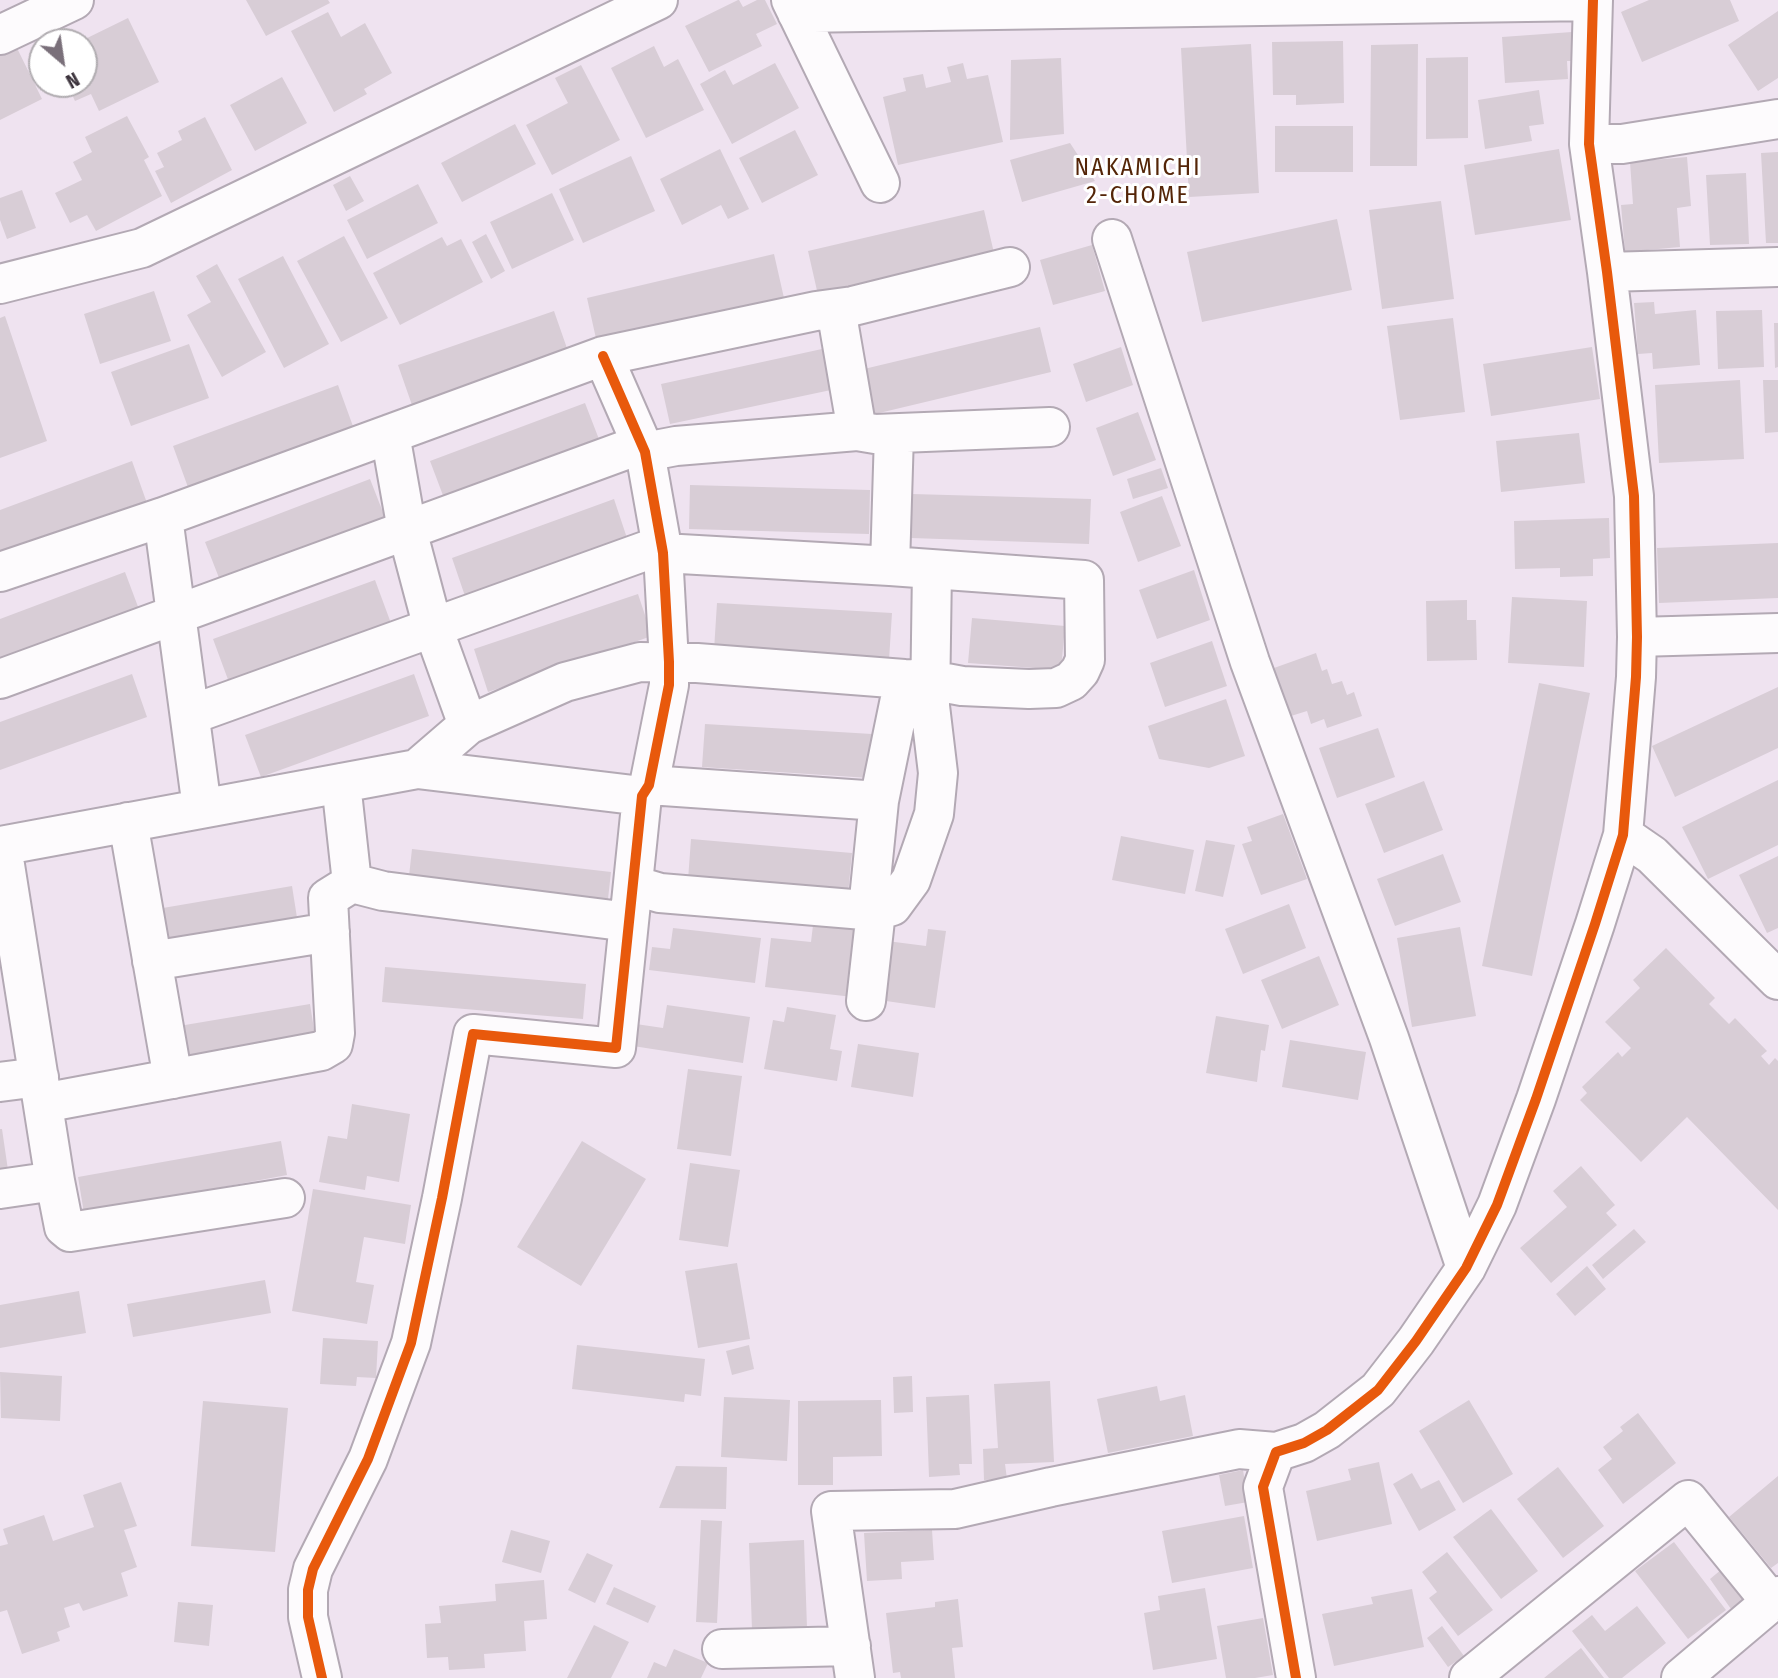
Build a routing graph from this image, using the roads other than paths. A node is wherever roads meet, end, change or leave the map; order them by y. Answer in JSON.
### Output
{"nodes":[{"id":1,"x":74,"y":0,"type":"edge"},
{"id":2,"x":658,"y":0,"type":"edge"},
{"id":3,"x":1593,"y":1,"type":"edge"},
{"id":4,"x":794,"y":6,"type":"edge"},
{"id":5,"x":0,"y":35,"type":"edge"},
{"id":6,"x":1778,"y":119,"type":"edge"},
{"id":7,"x":1589,"y":144,"type":"junction"},
{"id":8,"x":880,"y":183,"type":"dead end"},
{"id":9,"x":1112,"y":239,"type":"dead end"},
{"id":10,"x":1010,"y":267,"type":"dead end"},
{"id":11,"x":1778,"y":267,"type":"edge"},
{"id":12,"x":1606,"y":272,"type":"junction"},
{"id":13,"x":0,"y":284,"type":"edge"},
{"id":14,"x":836,"y":309,"type":"junction"},
{"id":15,"x":603,"y":356,"type":"junction"},
{"id":16,"x":1050,"y":427,"type":"dead end"},
{"id":17,"x":857,"y":431,"type":"junction"},
{"id":18,"x":390,"y":434,"type":"junction"},
{"id":19,"x":894,"y":434,"type":"junction"},
{"id":20,"x":643,"y":448,"type":"junction"},
{"id":21,"x":163,"y":517,"type":"junction"},
{"id":22,"x":407,"y":530,"type":"junction"},
{"id":23,"x":662,"y":549,"type":"junction"},
{"id":24,"x":890,"y":566,"type":"junction"},
{"id":25,"x":932,"y":569,"type":"junction"},
{"id":26,"x":0,"y":572,"type":"edge"},
{"id":27,"x":176,"y":616,"type":"junction"},
{"id":28,"x":433,"y":628,"type":"junction"},
{"id":29,"x":1778,"y":633,"type":"edge"},
{"id":30,"x":1637,"y":636,"type":"junction"},
{"id":31,"x":669,"y":662,"type":"junction"},
{"id":32,"x":0,"y":679,"type":"edge"},
{"id":33,"x":917,"y":680,"type":"junction"},
{"id":34,"x":190,"y":715,"type":"junction"},
{"id":35,"x":468,"y":725,"type":"junction"},
{"id":36,"x":417,"y":769,"type":"junction"},
{"id":37,"x":341,"y":783,"type":"junction"},
{"id":38,"x":645,"y":791,"type":"junction"},
{"id":39,"x":879,"y":801,"type":"junction"},
{"id":40,"x":202,"y":808,"type":"junction"},
{"id":41,"x":128,"y":822,"type":"junction"},
{"id":42,"x":1623,"y":835,"type":"junction"},
{"id":43,"x":1,"y":846,"type":"edge"},
{"id":44,"x":352,"y":883,"type":"junction"},
{"id":45,"x":631,"y":903,"type":"junction"},
{"id":46,"x":872,"y":910,"type":"junction"},
{"id":47,"x":330,"y":932,"type":"junction"},
{"id":48,"x":152,"y":961,"type":"junction"},
{"id":49,"x":1771,"y":962,"type":"edge"},
{"id":50,"x":11,"y":973,"type":"edge"},
{"id":51,"x":866,"y":1001,"type":"dead end"},
{"id":52,"x":173,"y":1079,"type":"junction"},
{"id":53,"x":0,"y":1082,"type":"edge"},
{"id":54,"x":41,"y":1090,"type":"junction"},
{"id":55,"x":55,"y":1181,"type":"junction"},
{"id":56,"x":0,"y":1189,"type":"edge"},
{"id":57,"x":285,"y":1198,"type":"dead end"},
{"id":58,"x":1466,"y":1268,"type":"junction"},
{"id":59,"x":1276,"y":1452,"type":"junction"},
{"id":60,"x":1774,"y":1599,"type":"edge"},
{"id":61,"x":722,"y":1649,"type":"dead end"},
{"id":62,"x":853,"y":1662,"type":"edge"},
{"id":63,"x":322,"y":1678,"type":"edge"},
{"id":64,"x":1296,"y":1678,"type":"edge"},
{"id":65,"x":1469,"y":1678,"type":"edge"},
{"id":66,"x":1681,"y":1678,"type":"edge"}],
"edges":[{"from":1,"to":5,"type":"street"},
{"from":2,"to":13,"type":"street"},
{"from":3,"to":4,"type":"street"},
{"from":3,"to":7,"type":"street"},
{"from":4,"to":8,"type":"street"},
{"from":6,"to":7,"type":"street"},
{"from":7,"to":12,"type":"street"},
{"from":9,"to":58,"type":"street"},
{"from":10,"to":14,"type":"street"},
{"from":11,"to":12,"type":"street"},
{"from":12,"to":30,"type":"street"},
{"from":14,"to":15,"type":"street"},
{"from":14,"to":17,"type":"street"},
{"from":15,"to":18,"type":"street"},
{"from":15,"to":20,"type":"street"},
{"from":16,"to":19,"type":"street"},
{"from":17,"to":19,"type":"street"},
{"from":17,"to":20,"type":"street"},
{"from":18,"to":21,"type":"street"},
{"from":18,"to":22,"type":"street"},
{"from":19,"to":24,"type":"street"},
{"from":20,"to":22,"type":"street"},
{"from":20,"to":23,"type":"street"},
{"from":21,"to":26,"type":"street"},
{"from":21,"to":27,"type":"street"},
{"from":22,"to":27,"type":"street"},
{"from":22,"to":28,"type":"street"},
{"from":23,"to":24,"type":"street"},
{"from":23,"to":28,"type":"street"},
{"from":23,"to":31,"type":"street"},
{"from":24,"to":25,"type":"street"},
{"from":25,"to":33,"type":"street"},
{"from":25,"to":33,"type":"street"},
{"from":27,"to":32,"type":"street"},
{"from":27,"to":34,"type":"street"},
{"from":28,"to":34,"type":"street"},
{"from":28,"to":35,"type":"street"},
{"from":29,"to":30,"type":"street"},
{"from":30,"to":42,"type":"street"},
{"from":31,"to":33,"type":"street"},
{"from":31,"to":35,"type":"street"},
{"from":31,"to":38,"type":"street"},
{"from":33,"to":39,"type":"street"},
{"from":33,"to":46,"type":"street"},
{"from":34,"to":40,"type":"street"},
{"from":35,"to":36,"type":"street"},
{"from":36,"to":37,"type":"street"},
{"from":36,"to":38,"type":"street"},
{"from":37,"to":40,"type":"street"},
{"from":37,"to":44,"type":"street"},
{"from":38,"to":39,"type":"street"},
{"from":38,"to":45,"type":"street"},
{"from":39,"to":46,"type":"street"},
{"from":40,"to":41,"type":"street"},
{"from":41,"to":43,"type":"street"},
{"from":41,"to":48,"type":"street"},
{"from":42,"to":49,"type":"street"},
{"from":42,"to":58,"type":"street"},
{"from":43,"to":50,"type":"street"},
{"from":44,"to":45,"type":"street"},
{"from":44,"to":47,"type":"street"},
{"from":45,"to":46,"type":"street"},
{"from":45,"to":63,"type":"street"},
{"from":46,"to":51,"type":"street"},
{"from":47,"to":48,"type":"street"},
{"from":47,"to":52,"type":"street"},
{"from":48,"to":52,"type":"street"},
{"from":50,"to":54,"type":"street"},
{"from":52,"to":54,"type":"street"},
{"from":53,"to":54,"type":"street"},
{"from":54,"to":55,"type":"street"},
{"from":55,"to":56,"type":"street"},
{"from":55,"to":57,"type":"street"},
{"from":58,"to":59,"type":"street"},
{"from":59,"to":62,"type":"street"},
{"from":59,"to":64,"type":"street"},
{"from":60,"to":65,"type":"street"},
{"from":60,"to":66,"type":"street"},
{"from":61,"to":62,"type":"street"}]}
